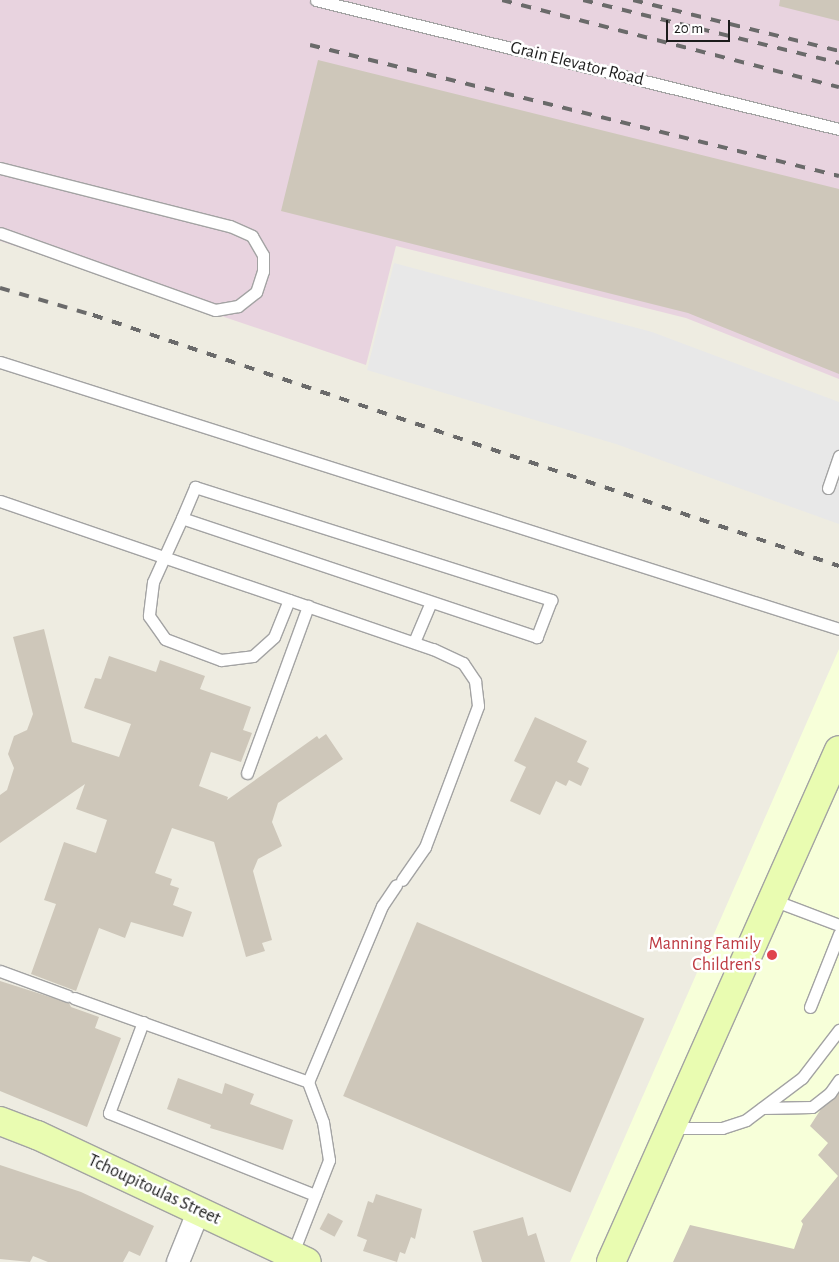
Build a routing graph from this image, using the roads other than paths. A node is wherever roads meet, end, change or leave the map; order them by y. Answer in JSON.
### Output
{"nodes":[{"id":1,"x":316,"y":0,"type":"edge"},
{"id":2,"x":839,"y":129,"type":"edge"},
{"id":3,"x":0,"y":168,"type":"edge"},
{"id":4,"x":0,"y":233,"type":"edge"},
{"id":5,"x":0,"y":362,"type":"edge"},
{"id":6,"x":839,"y":456,"type":"edge"},
{"id":7,"x":828,"y":488,"type":"dead end"},
{"id":8,"x":0,"y":501,"type":"edge"},
{"id":9,"x":182,"y":518,"type":"junction"},
{"id":10,"x":163,"y":558,"type":"junction"},
{"id":11,"x":289,"y":600,"type":"junction"},
{"id":12,"x":431,"y":602,"type":"junction"},
{"id":13,"x":308,"y":606,"type":"junction"},
{"id":14,"x":839,"y":629,"type":"edge"},
{"id":15,"x":414,"y":642,"type":"junction"},
{"id":16,"x":839,"y":750,"type":"edge"},
{"id":17,"x":247,"y":773,"type":"dead end"},
{"id":18,"x":833,"y":784,"type":"edge"},
{"id":19,"x":773,"y":900,"type":"junction"},
{"id":20,"x":839,"y":925,"type":"edge"},
{"id":21,"x":839,"y":934,"type":"edge"},
{"id":22,"x":0,"y":972,"type":"edge"},
{"id":23,"x":810,"y":1007,"type":"dead end"},
{"id":24,"x":143,"y":1022,"type":"junction"},
{"id":25,"x":839,"y":1030,"type":"edge"},
{"id":26,"x":839,"y":1080,"type":"edge"},
{"id":27,"x":308,"y":1082,"type":"junction"},
{"id":28,"x":762,"y":1108,"type":"junction"},
{"id":29,"x":0,"y":1121,"type":"edge"},
{"id":30,"x":672,"y":1128,"type":"junction"},
{"id":31,"x":315,"y":1195,"type":"junction"},
{"id":32,"x":199,"y":1210,"type":"junction"},
{"id":33,"x":299,"y":1258,"type":"edge"},
{"id":34,"x":178,"y":1262,"type":"edge"},
{"id":35,"x":611,"y":1262,"type":"edge"}],
"edges":[{"from":1,"to":2,"type":"lane","name":"Grain Elevator Road"},
{"from":3,"to":4,"type":"lane"},
{"from":5,"to":14,"type":"lane"},
{"from":6,"to":7,"type":"lane"},
{"from":8,"to":10,"type":"lane"},
{"from":9,"to":10,"type":"lane"},
{"from":9,"to":12,"type":"lane"},
{"from":9,"to":12,"type":"lane"},
{"from":10,"to":11,"type":"lane"},
{"from":10,"to":11,"type":"lane"},
{"from":11,"to":13,"type":"lane"},
{"from":12,"to":15,"type":"lane"},
{"from":13,"to":15,"type":"lane"},
{"from":13,"to":17,"type":"lane"},
{"from":15,"to":27,"type":"lane"},
{"from":16,"to":18,"type":"street"},
{"from":18,"to":19,"type":"street"},
{"from":19,"to":20,"type":"lane"},
{"from":19,"to":30,"type":"street"},
{"from":21,"to":23,"type":"lane"},
{"from":22,"to":24,"type":"lane"},
{"from":24,"to":27,"type":"lane"},
{"from":24,"to":31,"type":"lane"},
{"from":25,"to":28,"type":"lane"},
{"from":26,"to":28,"type":"lane"},
{"from":27,"to":31,"type":"lane"},
{"from":28,"to":30,"type":"lane"},
{"from":29,"to":32,"type":"street","name":"Tchoupitoulas Street"},
{"from":30,"to":35,"type":"street"},
{"from":31,"to":33,"type":"lane"},
{"from":32,"to":33,"type":"street","name":"Tchoupitoulas Street"},
{"from":32,"to":34,"type":"street"}]}
